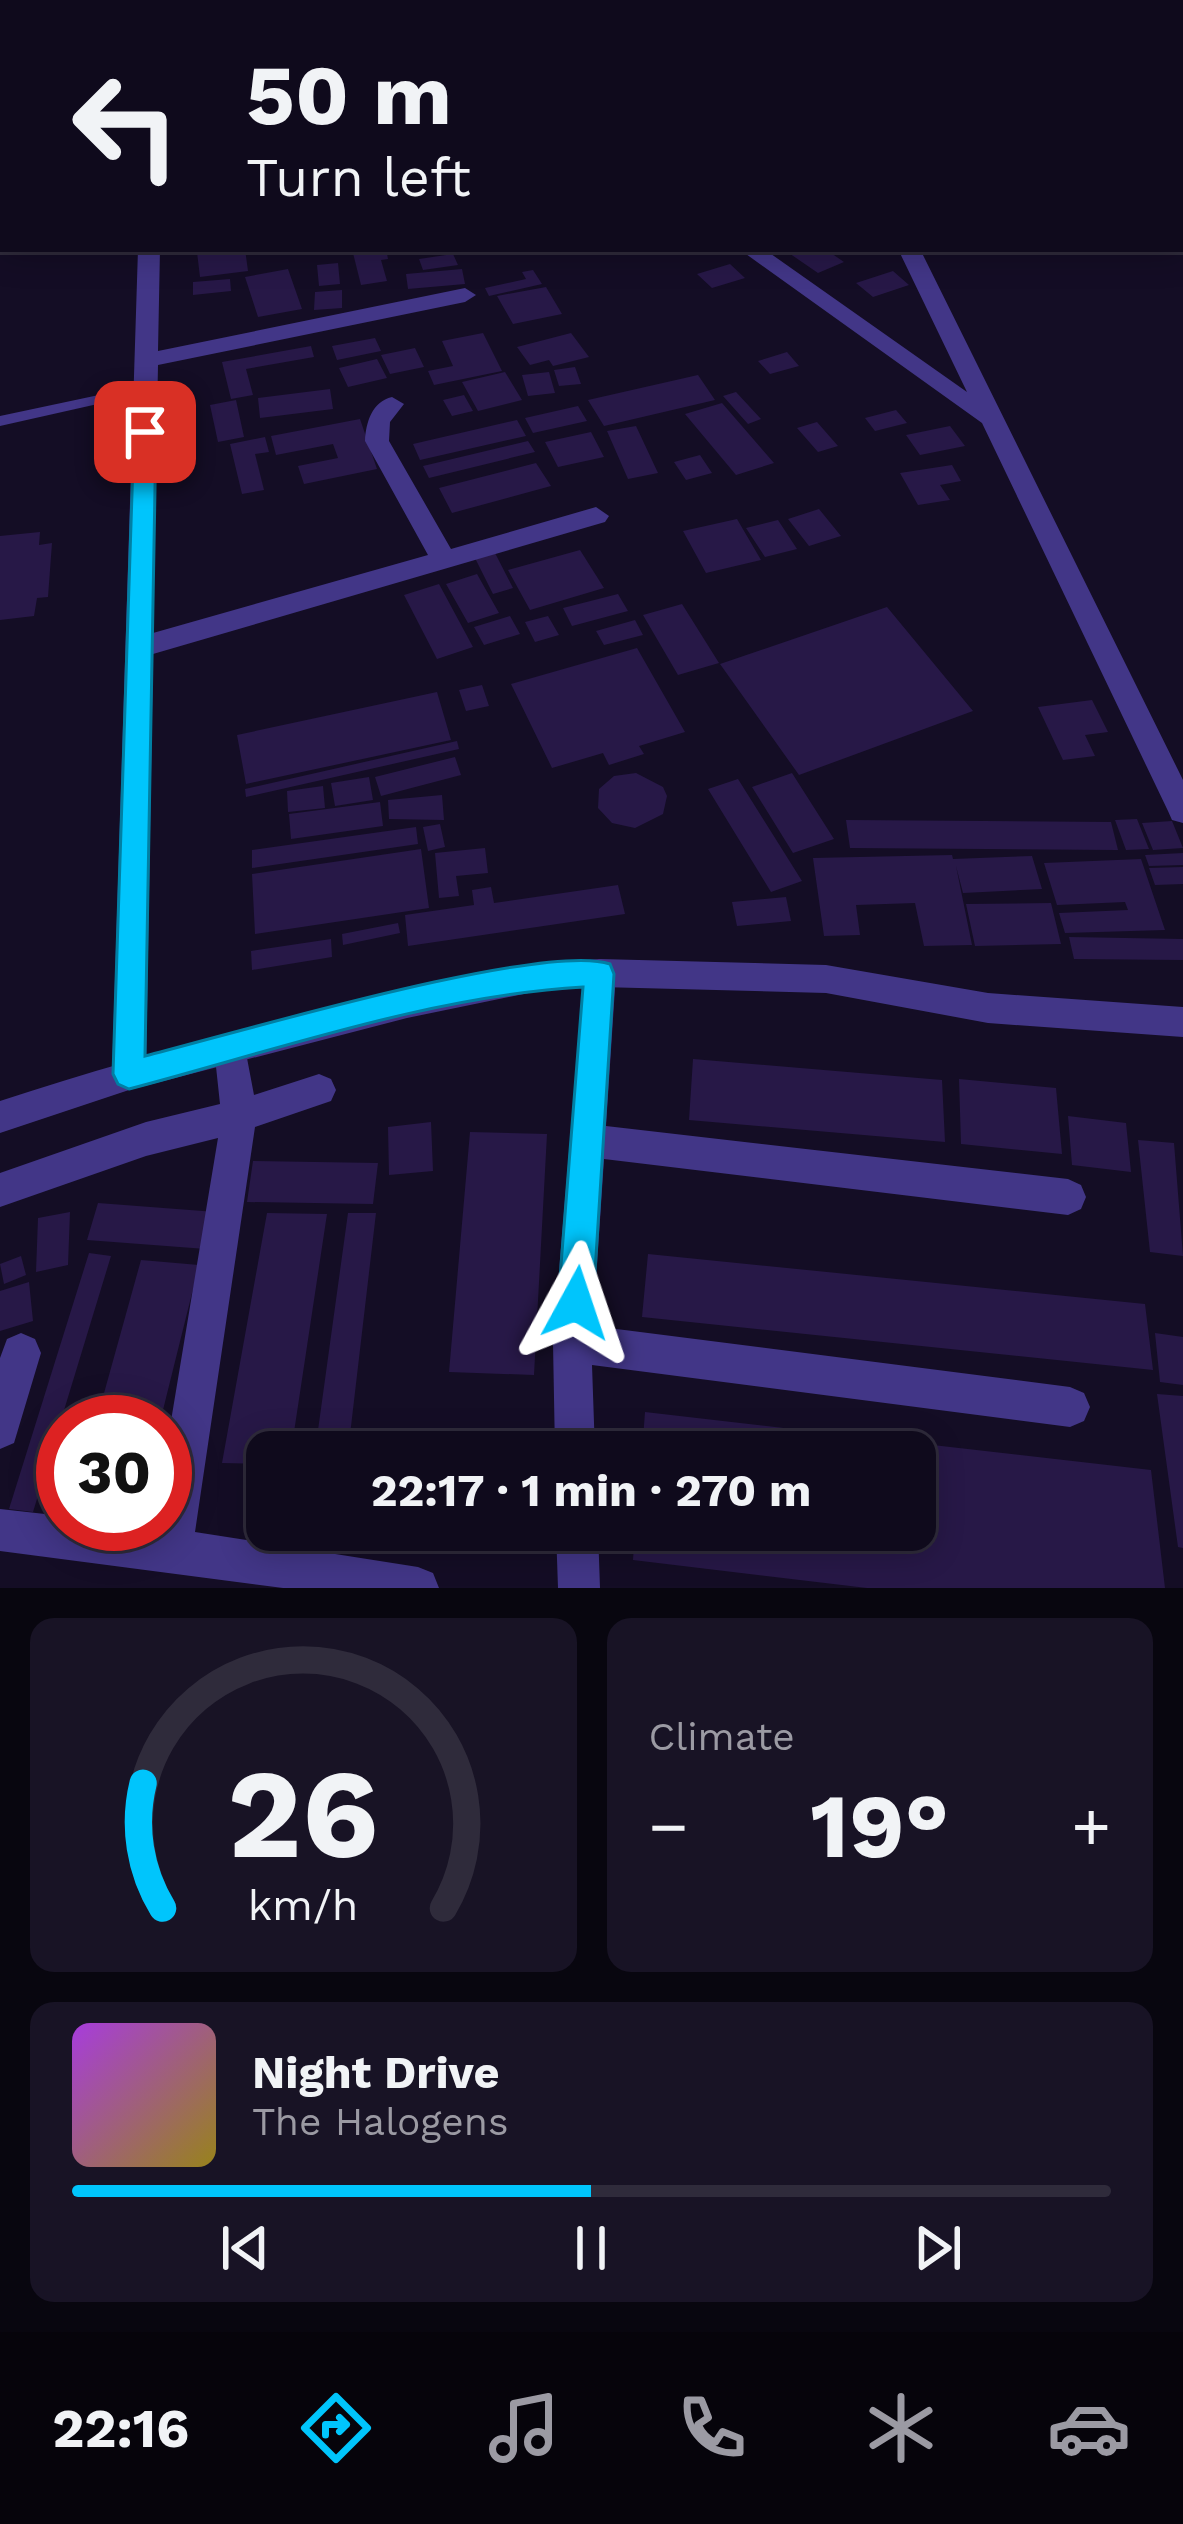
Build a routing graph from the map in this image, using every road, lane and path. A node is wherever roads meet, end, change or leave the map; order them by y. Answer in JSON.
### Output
{"nodes":[{"id":1,"x":149,"y":252,"type":"edge"},
{"id":2,"x":754,"y":252,"type":"edge"},
{"id":3,"x":911,"y":252,"type":"edge"},
{"id":4,"x":465,"y":296,"type":"dead end"},
{"id":5,"x":148,"y":360,"type":"junction"},
{"id":6,"x":146,"y":389,"type":"junction"},
{"id":7,"x":392,"y":404,"type":"dead end"},
{"id":8,"x":987,"y":417,"type":"junction"},
{"id":9,"x":0,"y":422,"type":"edge"},
{"id":10,"x":596,"y":516,"type":"dead end"},
{"id":11,"x":443,"y":560,"type":"junction"},
{"id":12,"x":140,"y":647,"type":"junction"},
{"id":13,"x":1183,"y":811,"type":"edge"},
{"id":14,"x":599,"y":974,"type":"junction"},
{"id":15,"x":1183,"y":1022,"type":"edge"},
{"id":16,"x":231,"y":1048,"type":"junction"},
{"id":17,"x":129,"y":1074,"type":"junction"},
{"id":18,"x":319,"y":1090,"type":"dead end"},
{"id":19,"x":239,"y":1116,"type":"junction"},
{"id":20,"x":0,"y":1117,"type":"edge"},
{"id":21,"x":590,"y":1141,"type":"junction"},
{"id":22,"x":0,"y":1190,"type":"edge"},
{"id":23,"x":1068,"y":1197,"type":"dead end"},
{"id":24,"x":572,"y":1343,"type":"junction"},
{"id":25,"x":21,"y":1353,"type":"dead end"},
{"id":26,"x":1070,"y":1407,"type":"dead end"},
{"id":27,"x":192,"y":1415,"type":"edge"},
{"id":28,"x":0,"y":1429,"type":"edge"},
{"id":29,"x":574,"y":1431,"type":"edge"},
{"id":30,"x":0,"y":1530,"type":"edge"},
{"id":31,"x":36,"y":1534,"type":"edge"},
{"id":32,"x":184,"y":1551,"type":"edge"},
{"id":33,"x":578,"y":1551,"type":"edge"},
{"id":34,"x":418,"y":1588,"type":"edge"},
{"id":35,"x":579,"y":1588,"type":"edge"}],
"edges":[{"from":1,"to":5,"type":"street"},
{"from":2,"to":8,"type":"street"},
{"from":3,"to":8,"type":"street"},
{"from":4,"to":5,"type":"street"},
{"from":5,"to":6,"type":"street"},
{"from":6,"to":9,"type":"lane"},
{"from":6,"to":12,"type":"street"},
{"from":7,"to":11,"type":"street"},
{"from":8,"to":13,"type":"street"},
{"from":10,"to":11,"type":"street"},
{"from":11,"to":12,"type":"street"},
{"from":12,"to":17,"type":"street"},
{"from":14,"to":15,"type":"street"},
{"from":14,"to":16,"type":"street"},
{"from":14,"to":21,"type":"street"},
{"from":16,"to":17,"type":"street"},
{"from":16,"to":19,"type":"street"},
{"from":17,"to":20,"type":"street"},
{"from":18,"to":19,"type":"street"},
{"from":19,"to":22,"type":"street"},
{"from":19,"to":27,"type":"street"},
{"from":21,"to":23,"type":"street"},
{"from":21,"to":24,"type":"street"},
{"from":24,"to":26,"type":"street"},
{"from":24,"to":29,"type":"street"},
{"from":25,"to":28,"type":"street"},
{"from":30,"to":31,"type":"street"},
{"from":32,"to":34,"type":"street"},
{"from":33,"to":35,"type":"street"}]}
